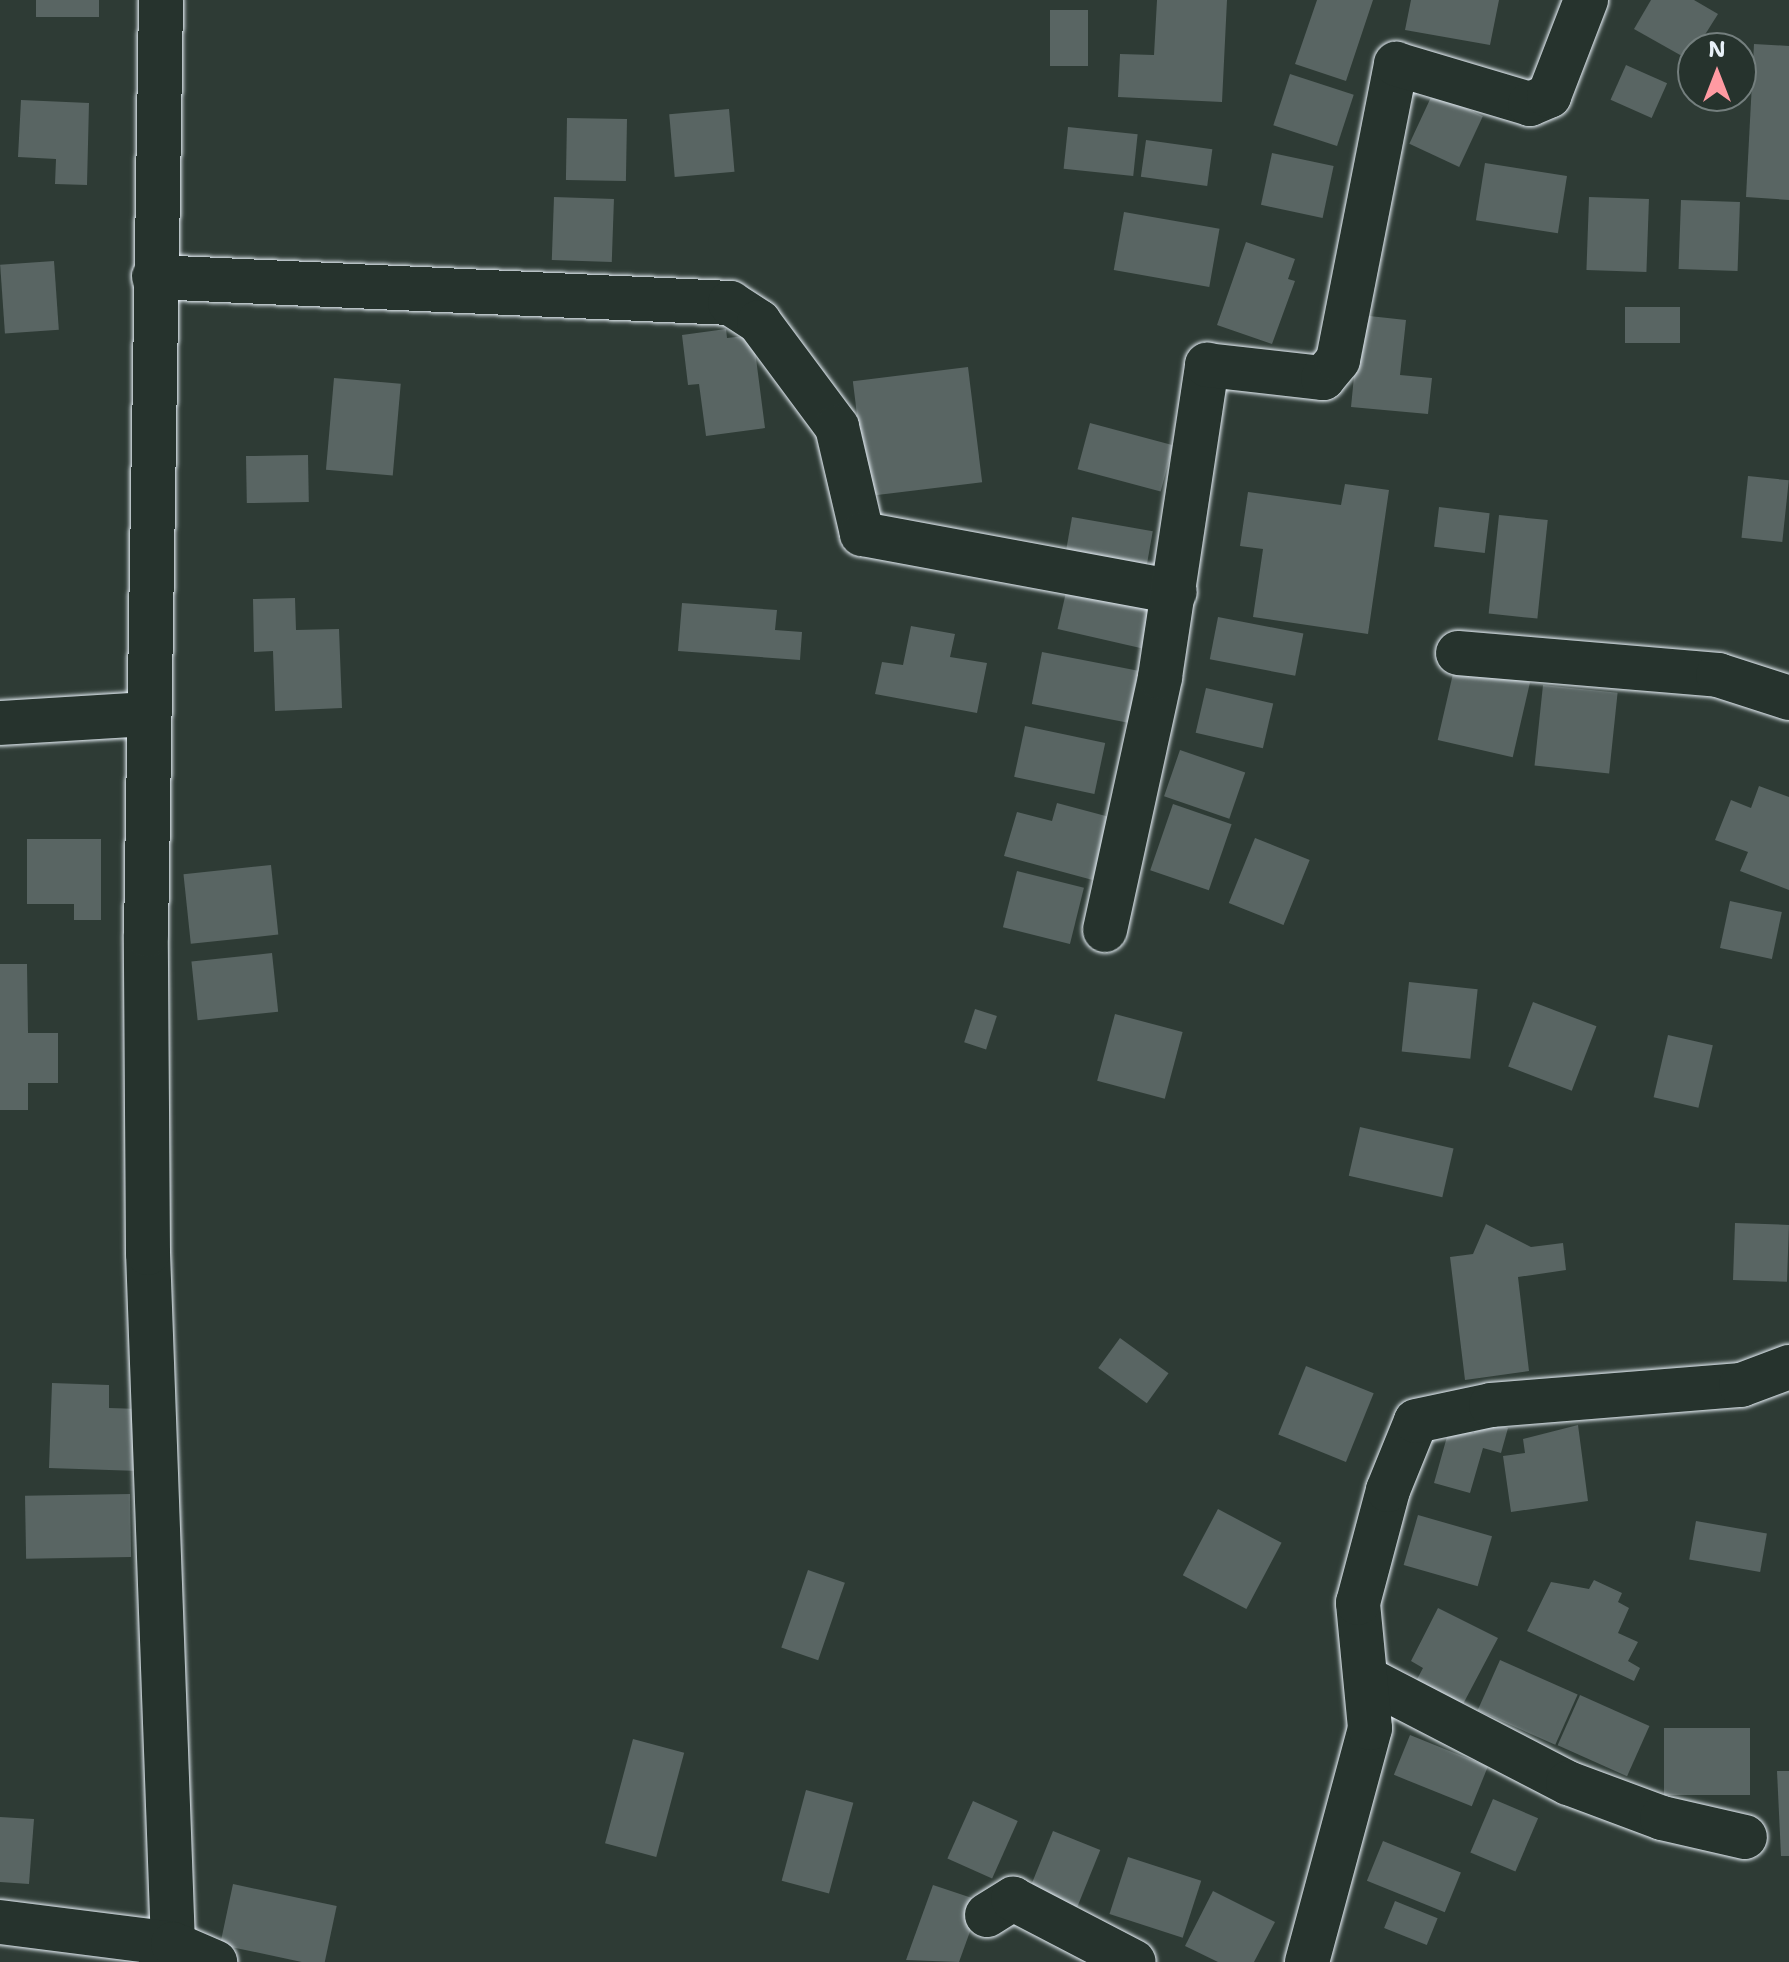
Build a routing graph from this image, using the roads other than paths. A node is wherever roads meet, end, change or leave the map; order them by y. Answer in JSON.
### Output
{"nodes":[{"id":1,"x":161,"y":0,"type":"edge"},
{"id":2,"x":1586,"y":0,"type":"edge"},
{"id":3,"x":154,"y":277,"type":"junction"},
{"id":4,"x":1175,"y":592,"type":"junction"},
{"id":5,"x":1458,"y":653,"type":"dead end"},
{"id":6,"x":1789,"y":698,"type":"edge"},
{"id":7,"x":146,"y":714,"type":"junction"},
{"id":8,"x":0,"y":723,"type":"edge"},
{"id":9,"x":1105,"y":930,"type":"dead end"},
{"id":10,"x":1789,"y":1367,"type":"edge"},
{"id":11,"x":1371,"y":1681,"type":"junction"},
{"id":12,"x":1745,"y":1837,"type":"dead end"},
{"id":13,"x":987,"y":1915,"type":"dead end"},
{"id":14,"x":0,"y":1922,"type":"edge"},
{"id":15,"x":167,"y":1953,"type":"edge"},
{"id":16,"x":215,"y":1962,"type":"edge"},
{"id":17,"x":1134,"y":1962,"type":"edge"},
{"id":18,"x":1307,"y":1962,"type":"edge"}],
"edges":[{"from":1,"to":3,"type":"street"},
{"from":2,"to":4,"type":"street"},
{"from":3,"to":4,"type":"street"},
{"from":3,"to":7,"type":"street"},
{"from":4,"to":9,"type":"street"},
{"from":5,"to":6,"type":"street"},
{"from":7,"to":8,"type":"street"},
{"from":7,"to":15,"type":"street"},
{"from":10,"to":11,"type":"street"},
{"from":11,"to":12,"type":"street"},
{"from":11,"to":18,"type":"street"},
{"from":13,"to":17,"type":"street"},
{"from":14,"to":15,"type":"street"},
{"from":15,"to":16,"type":"street"}]}
